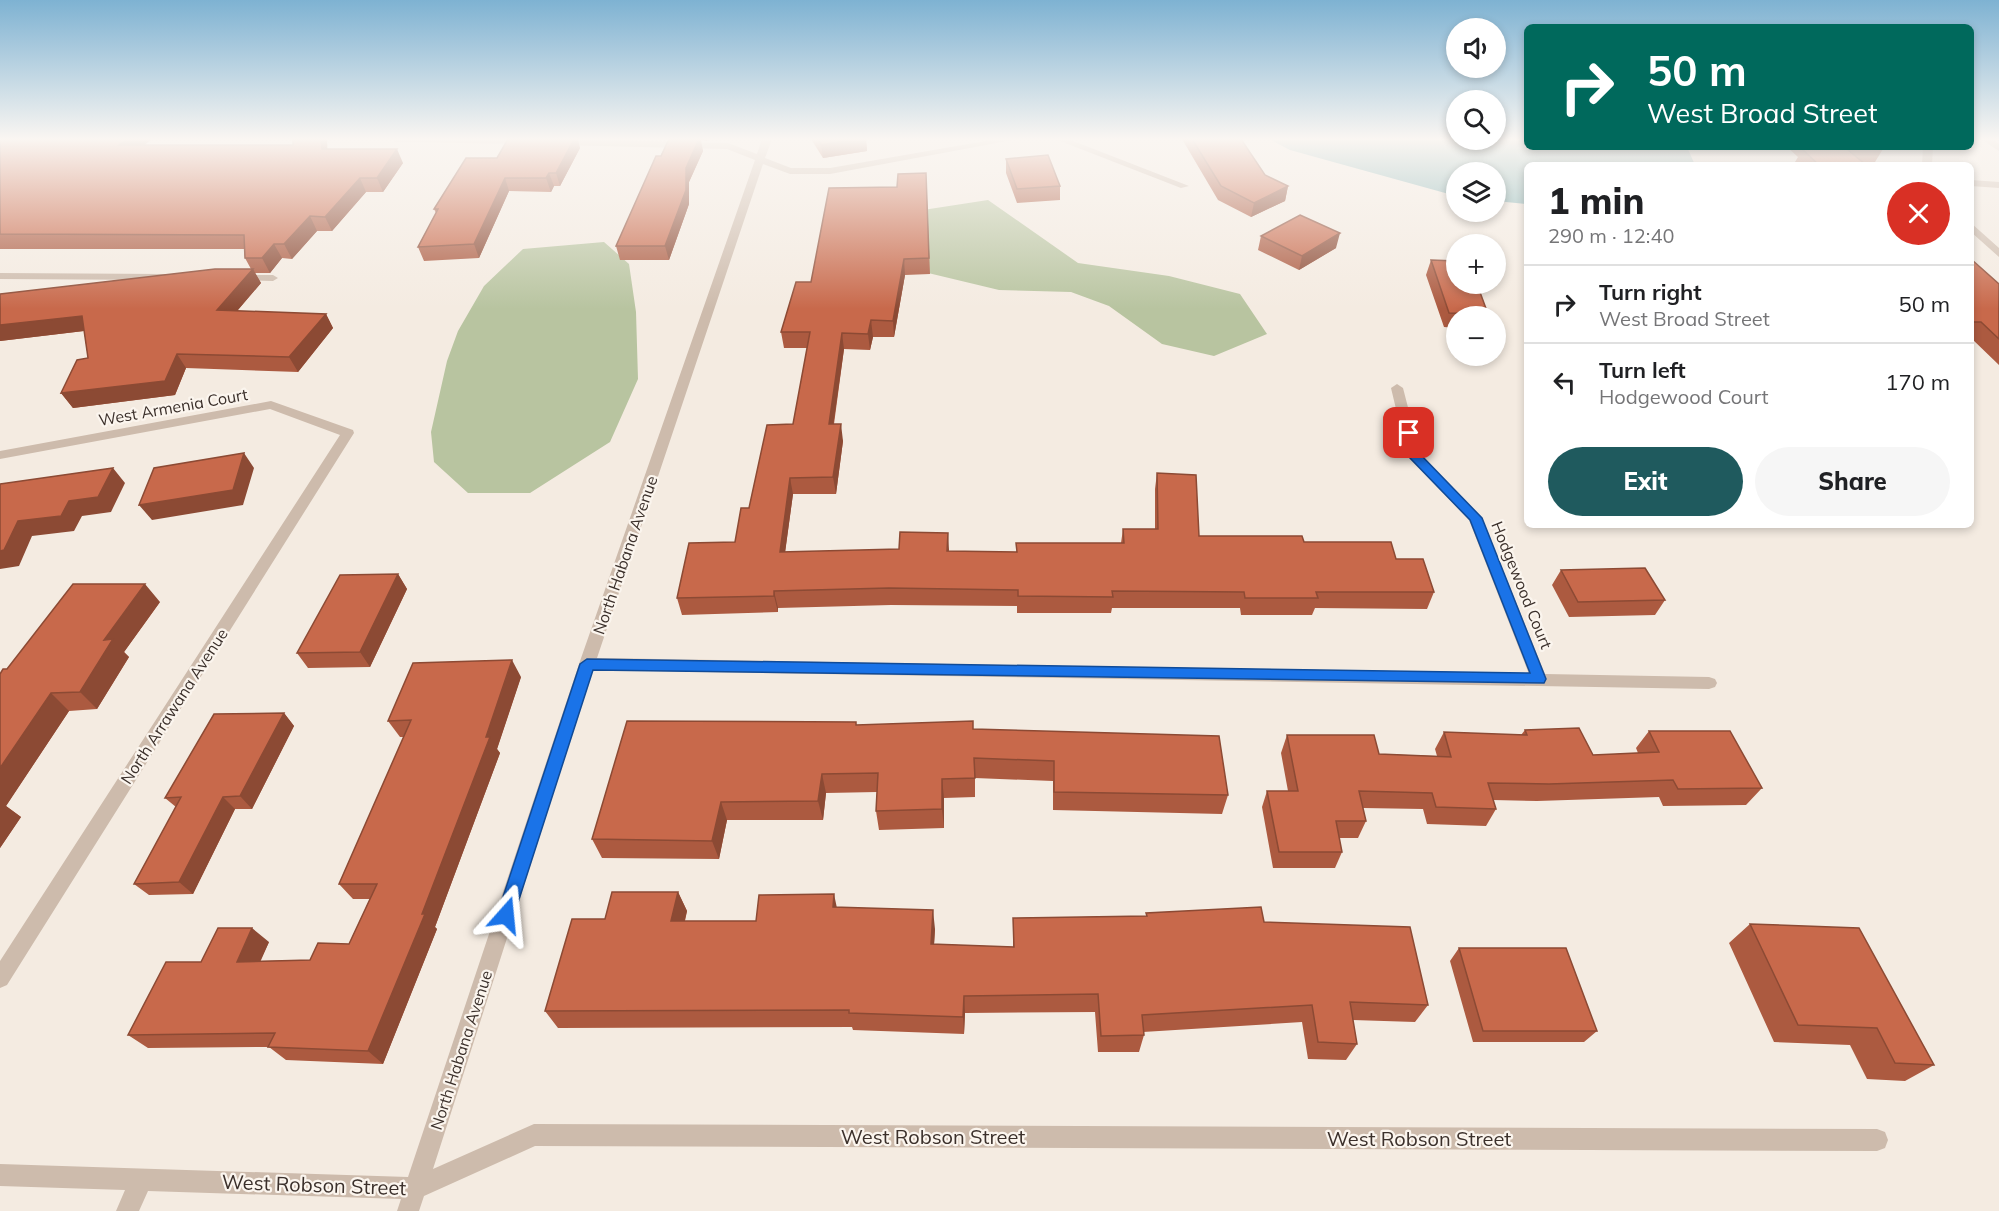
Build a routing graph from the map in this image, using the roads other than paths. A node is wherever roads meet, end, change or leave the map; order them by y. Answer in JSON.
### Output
{"nodes":[{"id":1,"x":748,"y":196,"type":"edge"},
{"id":2,"x":1974,"y":229,"type":"edge"},
{"id":3,"x":1999,"y":254,"type":"edge"},
{"id":4,"x":0,"y":276,"type":"edge"},
{"id":5,"x":178,"y":277,"type":"edge"},
{"id":6,"x":225,"y":278,"type":"edge"},
{"id":7,"x":273,"y":278,"type":"dead end"},
{"id":8,"x":1397,"y":388,"type":"dead end"},
{"id":9,"x":348,"y":433,"type":"joint"},
{"id":10,"x":0,"y":455,"type":"edge"},
{"id":11,"x":587,"y":664,"type":"junction"},
{"id":12,"x":1539,"y":679,"type":"junction"},
{"id":13,"x":1709,"y":683,"type":"dead end"},
{"id":14,"x":0,"y":978,"type":"edge"},
{"id":15,"x":1877,"y":1140,"type":"dead end"},
{"id":16,"x":0,"y":1175,"type":"edge"},
{"id":17,"x":142,"y":1179,"type":"junction"},
{"id":18,"x":416,"y":1188,"type":"junction"},
{"id":19,"x":127,"y":1211,"type":"edge"},
{"id":20,"x":408,"y":1211,"type":"edge"}],
"edges":[{"from":1,"to":11,"type":"street","name":"North Habana Avenue"},
{"from":2,"to":3,"type":"street"},
{"from":4,"to":5,"type":"street"},
{"from":6,"to":7,"type":"street"},
{"from":8,"to":12,"type":"street","name":"Hodgewood Court"},
{"from":9,"to":10,"type":"street","name":"West Armenia Court"},
{"from":9,"to":14,"type":"street","name":"North Arrawana Avenue"},
{"from":11,"to":12,"type":"street"},
{"from":11,"to":18,"type":"street","name":"North Habana Avenue"},
{"from":12,"to":13,"type":"street"},
{"from":15,"to":18,"type":"street","name":"West Robson Street"},
{"from":16,"to":17,"type":"street","name":"West Robson Street"},
{"from":17,"to":18,"type":"street","name":"West Robson Street"},
{"from":17,"to":19,"type":"street"},
{"from":18,"to":20,"type":"street","name":"North Habana Avenue"}]}
